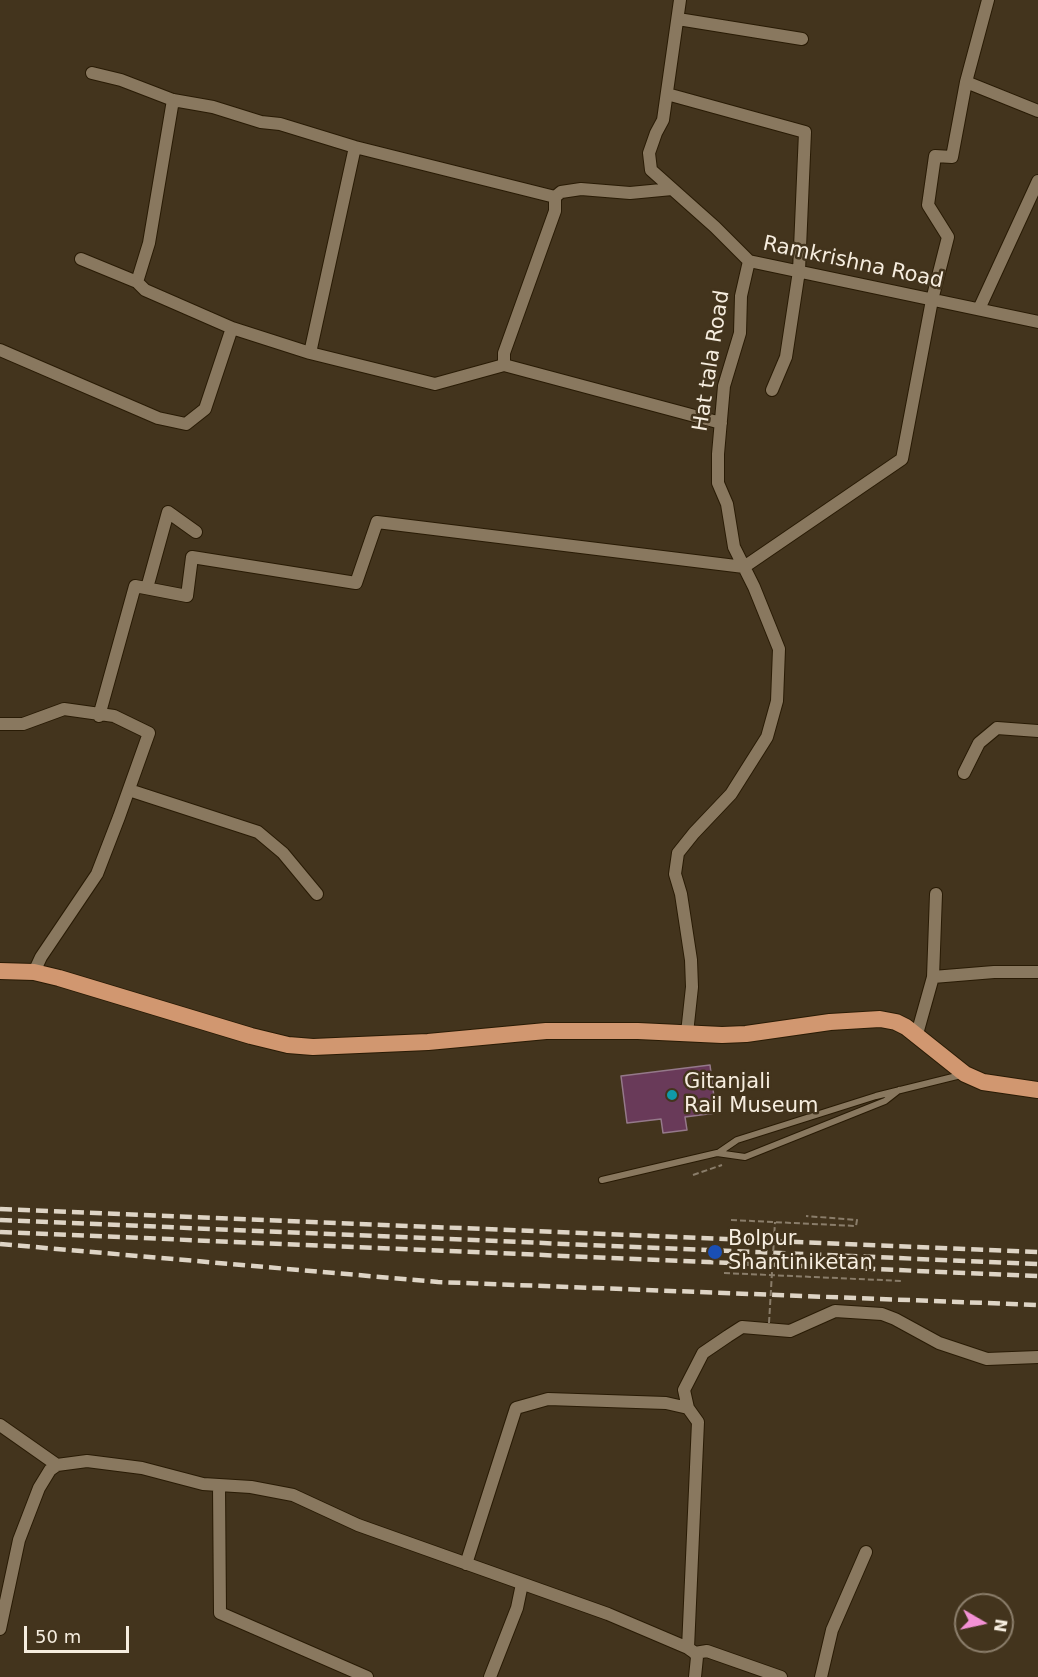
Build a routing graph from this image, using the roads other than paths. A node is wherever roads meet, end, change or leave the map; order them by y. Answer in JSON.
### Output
{"nodes":[{"id":1,"x":680,"y":0,"type":"edge"},
{"id":2,"x":988,"y":0,"type":"edge"},
{"id":3,"x":678,"y":19,"type":"junction"},
{"id":4,"x":802,"y":39,"type":"dead end"},
{"id":5,"x":92,"y":73,"type":"dead end"},
{"id":6,"x":966,"y":82,"type":"junction"},
{"id":7,"x":667,"y":94,"type":"junction"},
{"id":8,"x":173,"y":100,"type":"junction"},
{"id":9,"x":1038,"y":111,"type":"edge"},
{"id":10,"x":355,"y":147,"type":"junction"},
{"id":11,"x":1038,"y":181,"type":"edge"},
{"id":12,"x":672,"y":189,"type":"junction"},
{"id":13,"x":555,"y":197,"type":"junction"},
{"id":14,"x":81,"y":259,"type":"dead end"},
{"id":15,"x":749,"y":261,"type":"junction"},
{"id":16,"x":799,"y":271,"type":"junction"},
{"id":17,"x":137,"y":282,"type":"junction"},
{"id":18,"x":932,"y":300,"type":"junction"},
{"id":19,"x":979,"y":309,"type":"junction"},
{"id":20,"x":1038,"y":322,"type":"edge"},
{"id":21,"x":232,"y":328,"type":"junction"},
{"id":22,"x":0,"y":350,"type":"edge"},
{"id":23,"x":310,"y":353,"type":"junction"},
{"id":24,"x":504,"y":365,"type":"junction"},
{"id":25,"x":772,"y":390,"type":"dead end"},
{"id":26,"x":721,"y":423,"type":"junction"},
{"id":27,"x":196,"y":532,"type":"dead end"},
{"id":28,"x":744,"y":567,"type":"junction"},
{"id":29,"x":147,"y":588,"type":"junction"},
{"id":30,"x":99,"y":715,"type":"junction"},
{"id":31,"x":0,"y":724,"type":"edge"},
{"id":32,"x":1038,"y":731,"type":"edge"},
{"id":33,"x":964,"y":773,"type":"dead end"},
{"id":34,"x":129,"y":790,"type":"junction"},
{"id":35,"x":317,"y":894,"type":"dead end"},
{"id":36,"x":936,"y":894,"type":"dead end"},
{"id":37,"x":0,"y":971,"type":"edge"},
{"id":38,"x":34,"y":972,"type":"junction"},
{"id":39,"x":1038,"y":972,"type":"edge"},
{"id":40,"x":933,"y":977,"type":"junction"},
{"id":41,"x":687,"y":1033,"type":"junction"},
{"id":42,"x":917,"y":1034,"type":"junction"},
{"id":43,"x":965,"y":1074,"type":"junction"},
{"id":44,"x":899,"y":1090,"type":"junction"},
{"id":45,"x":1038,"y":1090,"type":"edge"},
{"id":46,"x":717,"y":1153,"type":"junction"},
{"id":47,"x":602,"y":1180,"type":"dead end"},
{"id":48,"x":1038,"y":1357,"type":"edge"},
{"id":49,"x":688,"y":1408,"type":"junction"},
{"id":50,"x":0,"y":1425,"type":"edge"},
{"id":51,"x":57,"y":1465,"type":"junction"},
{"id":52,"x":219,"y":1485,"type":"junction"},
{"id":53,"x":866,"y":1552,"type":"dead end"},
{"id":54,"x":466,"y":1564,"type":"junction"},
{"id":55,"x":6,"y":1572,"type":"edge"},
{"id":56,"x":522,"y":1584,"type":"junction"},
{"id":57,"x":0,"y":1629,"type":"edge"},
{"id":58,"x":692,"y":1650,"type":"junction"},
{"id":59,"x":367,"y":1677,"type":"edge"},
{"id":60,"x":490,"y":1677,"type":"edge"},
{"id":61,"x":695,"y":1677,"type":"edge"},
{"id":62,"x":780,"y":1677,"type":"edge"},
{"id":63,"x":821,"y":1677,"type":"edge"}],
"edges":[{"from":1,"to":3,"type":"street","name":"Ramkrishna Road"},
{"from":2,"to":6,"type":"street"},
{"from":3,"to":4,"type":"street"},
{"from":3,"to":7,"type":"street","name":"Ramkrishna Road"},
{"from":5,"to":8,"type":"street"},
{"from":6,"to":9,"type":"street"},
{"from":6,"to":18,"type":"street"},
{"from":7,"to":12,"type":"street","name":"Ramkrishna Road"},
{"from":7,"to":16,"type":"street"},
{"from":8,"to":10,"type":"street"},
{"from":8,"to":17,"type":"street"},
{"from":10,"to":13,"type":"street"},
{"from":10,"to":23,"type":"street"},
{"from":11,"to":19,"type":"street"},
{"from":12,"to":13,"type":"street"},
{"from":12,"to":15,"type":"street","name":"Ramkrishna Road"},
{"from":13,"to":24,"type":"street"},
{"from":14,"to":17,"type":"street"},
{"from":15,"to":16,"type":"street","name":"Ramkrishna Road"},
{"from":15,"to":26,"type":"street","name":"Hat tala Road"},
{"from":16,"to":18,"type":"street","name":"Ramkrishna Road"},
{"from":16,"to":25,"type":"street"},
{"from":17,"to":21,"type":"street"},
{"from":18,"to":19,"type":"street","name":"Ramkrishna Road"},
{"from":18,"to":28,"type":"street"},
{"from":19,"to":20,"type":"street","name":"Ramkrishna Road"},
{"from":21,"to":22,"type":"street"},
{"from":21,"to":23,"type":"street"},
{"from":23,"to":24,"type":"street"},
{"from":24,"to":26,"type":"street"},
{"from":26,"to":28,"type":"street","name":"Hat tala Road"},
{"from":27,"to":29,"type":"street"},
{"from":28,"to":29,"type":"street"},
{"from":28,"to":41,"type":"street","name":"Hat tala Road"},
{"from":29,"to":30,"type":"street"},
{"from":30,"to":31,"type":"street"},
{"from":30,"to":34,"type":"street"},
{"from":32,"to":33,"type":"street"},
{"from":34,"to":35,"type":"street"},
{"from":34,"to":38,"type":"street"},
{"from":36,"to":40,"type":"street"},
{"from":37,"to":38,"type":"highway"},
{"from":38,"to":41,"type":"highway"},
{"from":39,"to":40,"type":"street"},
{"from":40,"to":42,"type":"street"},
{"from":41,"to":42,"type":"highway"},
{"from":42,"to":43,"type":"highway"},
{"from":43,"to":44,"type":"lane"},
{"from":43,"to":45,"type":"highway"},
{"from":44,"to":46,"type":"lane"},
{"from":44,"to":46,"type":"lane"},
{"from":46,"to":47,"type":"lane"},
{"from":48,"to":49,"type":"street"},
{"from":49,"to":54,"type":"street"},
{"from":49,"to":58,"type":"street"},
{"from":50,"to":51,"type":"street"},
{"from":51,"to":52,"type":"street"},
{"from":51,"to":55,"type":"street"},
{"from":52,"to":54,"type":"street"},
{"from":52,"to":59,"type":"street"},
{"from":53,"to":63,"type":"street"},
{"from":54,"to":56,"type":"street"},
{"from":55,"to":57,"type":"street"},
{"from":56,"to":58,"type":"street"},
{"from":56,"to":60,"type":"street"},
{"from":58,"to":61,"type":"street"},
{"from":58,"to":62,"type":"street"}]}
